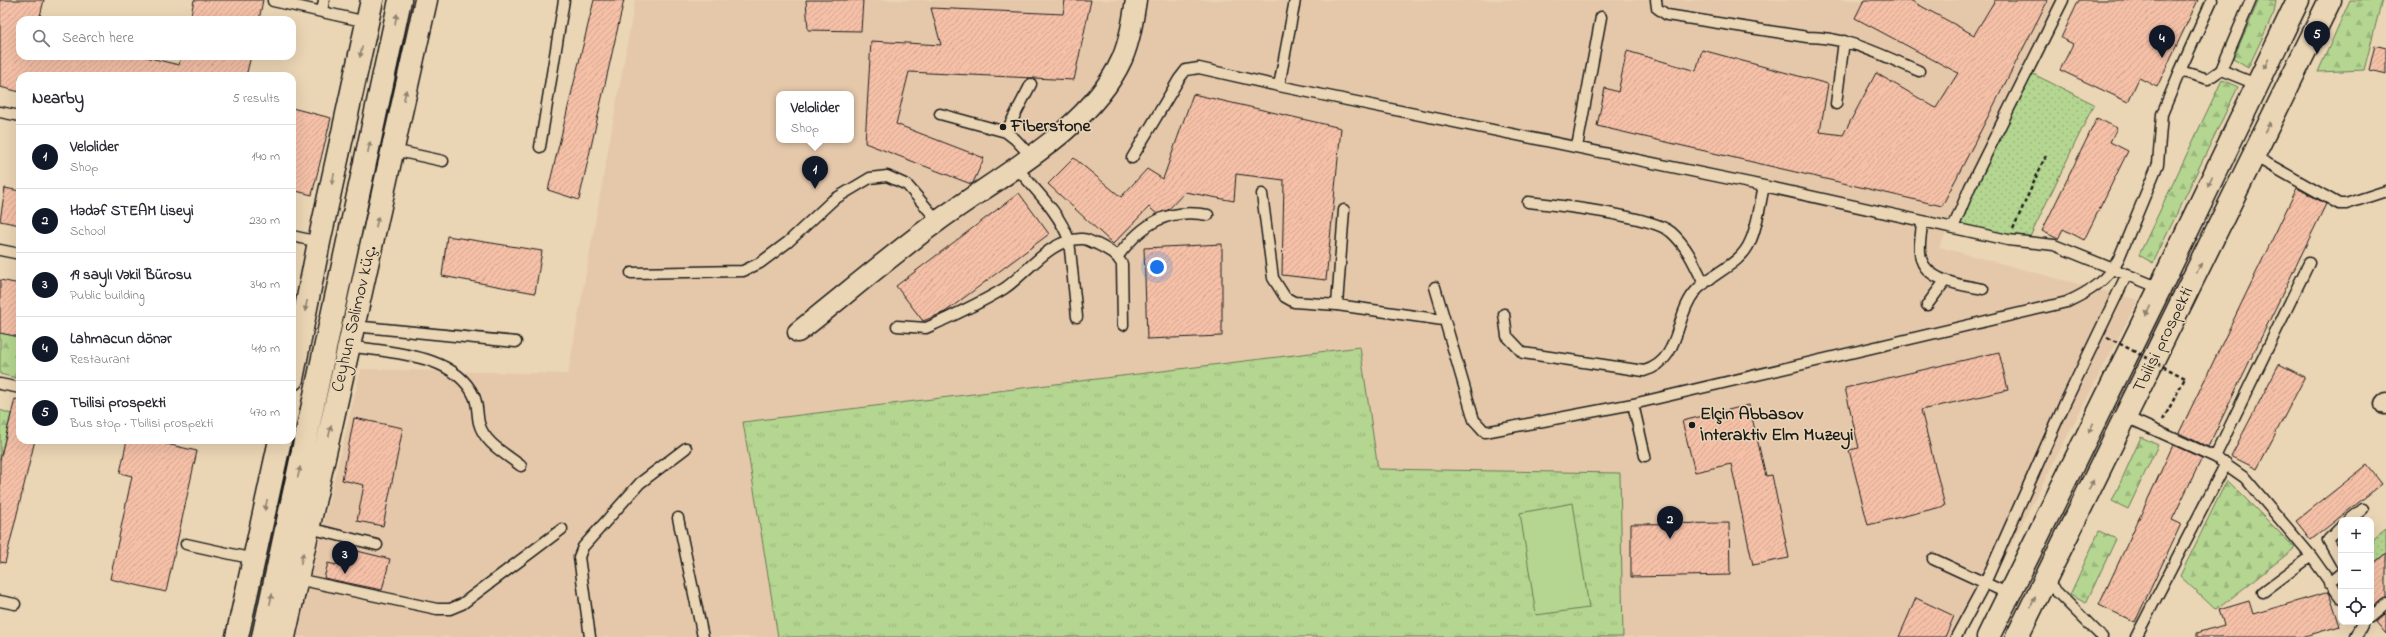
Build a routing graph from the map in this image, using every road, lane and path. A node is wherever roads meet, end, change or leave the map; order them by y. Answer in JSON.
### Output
{"nodes":[{"id":1,"x":324,"y":0,"type":"edge"},
{"id":2,"x":372,"y":0,"type":"edge"},
{"id":3,"x":400,"y":0,"type":"edge"},
{"id":4,"x":426,"y":0,"type":"edge"},
{"id":5,"x":564,"y":0,"type":"edge"},
{"id":6,"x":1136,"y":0,"type":"edge"},
{"id":7,"x":1295,"y":0,"type":"edge"},
{"id":8,"x":1656,"y":0,"type":"edge"},
{"id":9,"x":2063,"y":0,"type":"edge"},
{"id":10,"x":2212,"y":0,"type":"edge"},
{"id":11,"x":2252,"y":0,"type":"edge"},
{"id":12,"x":2288,"y":0,"type":"edge"},
{"id":13,"x":2298,"y":0,"type":"edge"},
{"id":14,"x":2330,"y":0,"type":"edge"},
{"id":15,"x":273,"y":1,"type":"dead end"},
{"id":16,"x":322,"y":12,"type":"junction"},
{"id":17,"x":1601,"y":17,"type":"dead end"},
{"id":18,"x":367,"y":22,"type":"junction"},
{"id":19,"x":2284,"y":29,"type":"junction"},
{"id":20,"x":1844,"y":41,"type":"junction"},
{"id":21,"x":386,"y":68,"type":"junction"},
{"id":22,"x":2222,"y":70,"type":"junction"},
{"id":23,"x":1919,"y":71,"type":"dead end"},
{"id":24,"x":2180,"y":71,"type":"junction"},
{"id":25,"x":1032,"y":84,"type":"dead end"},
{"id":26,"x":2256,"y":84,"type":"junction"},
{"id":27,"x":1279,"y":86,"type":"junction"},
{"id":28,"x":1836,"y":104,"type":"dead end"},
{"id":29,"x":0,"y":112,"type":"edge"},
{"id":30,"x":940,"y":114,"type":"dead end"},
{"id":31,"x":16,"y":115,"type":"edge"},
{"id":32,"x":1006,"y":132,"type":"junction"},
{"id":33,"x":540,"y":147,"type":"dead end"},
{"id":34,"x":1577,"y":147,"type":"junction"},
{"id":35,"x":393,"y":150,"type":"junction"},
{"id":36,"x":2046,"y":155,"type":"dead end"},
{"id":37,"x":2254,"y":156,"type":"junction"},
{"id":38,"x":1132,"y":158,"type":"dead end"},
{"id":39,"x":443,"y":161,"type":"dead end"},
{"id":40,"x":1024,"y":162,"type":"junction"},
{"id":41,"x":1764,"y":186,"type":"junction"},
{"id":42,"x":2386,"y":191,"type":"edge"},
{"id":43,"x":1262,"y":194,"type":"dead end"},
{"id":44,"x":1528,"y":202,"type":"dead end"},
{"id":45,"x":1344,"y":210,"type":"dead end"},
{"id":46,"x":1208,"y":215,"type":"dead end"},
{"id":47,"x":938,"y":221,"type":"junction"},
{"id":48,"x":1922,"y":221,"type":"junction"},
{"id":49,"x":1953,"y":228,"type":"junction"},
{"id":50,"x":296,"y":237,"type":"edge"},
{"id":51,"x":1069,"y":240,"type":"junction"},
{"id":52,"x":2008,"y":240,"type":"junction"},
{"id":53,"x":319,"y":242,"type":"junction"},
{"id":54,"x":0,"y":250,"type":"edge"},
{"id":55,"x":16,"y":253,"type":"edge"},
{"id":56,"x":1118,"y":256,"type":"junction"},
{"id":57,"x":2309,"y":263,"type":"dead end"},
{"id":58,"x":2114,"y":268,"type":"junction"},
{"id":59,"x":631,"y":273,"type":"dead end"},
{"id":60,"x":2127,"y":274,"type":"junction"},
{"id":61,"x":1945,"y":281,"type":"junction"},
{"id":62,"x":1704,"y":284,"type":"junction"},
{"id":63,"x":1435,"y":287,"type":"dead end"},
{"id":64,"x":2160,"y":288,"type":"junction"},
{"id":65,"x":1983,"y":289,"type":"dead end"},
{"id":66,"x":1927,"y":304,"type":"dead end"},
{"id":67,"x":1336,"y":305,"type":"junction"},
{"id":68,"x":1504,"y":314,"type":"dead end"},
{"id":69,"x":1076,"y":317,"type":"dead end"},
{"id":70,"x":1443,"y":320,"type":"junction"},
{"id":71,"x":1123,"y":325,"type":"dead end"},
{"id":72,"x":897,"y":326,"type":"dead end"},
{"id":73,"x":798,"y":332,"type":"dead end"},
{"id":74,"x":351,"y":336,"type":"junction"},
{"id":75,"x":2107,"y":338,"type":"dead end"},
{"id":76,"x":516,"y":342,"type":"dead end"},
{"id":77,"x":296,"y":359,"type":"edge"},
{"id":78,"x":0,"y":384,"type":"edge"},
{"id":79,"x":16,"y":387,"type":"edge"},
{"id":80,"x":1633,"y":404,"type":"junction"},
{"id":81,"x":2170,"y":406,"type":"dead end"},
{"id":82,"x":2126,"y":417,"type":"junction"},
{"id":83,"x":279,"y":444,"type":"edge"},
{"id":84,"x":686,"y":448,"type":"dead end"},
{"id":85,"x":1645,"y":456,"type":"dead end"},
{"id":86,"x":2215,"y":457,"type":"junction"},
{"id":87,"x":2226,"y":463,"type":"junction"},
{"id":88,"x":521,"y":466,"type":"dead end"},
{"id":89,"x":2363,"y":509,"type":"dead end"},
{"id":90,"x":2354,"y":517,"type":"edge"},
{"id":91,"x":678,"y":518,"type":"dead end"},
{"id":92,"x":309,"y":528,"type":"junction"},
{"id":93,"x":562,"y":529,"type":"dead end"},
{"id":94,"x":2338,"y":530,"type":"edge"},
{"id":95,"x":186,"y":544,"type":"dead end"},
{"id":96,"x":377,"y":545,"type":"dead end"},
{"id":97,"x":2311,"y":556,"type":"junction"},
{"id":98,"x":2338,"y":558,"type":"edge"},
{"id":99,"x":254,"y":559,"type":"junction"},
{"id":100,"x":1933,"y":559,"type":"dead end"},
{"id":101,"x":2338,"y":576,"type":"edge"},
{"id":102,"x":297,"y":579,"type":"junction"},
{"id":103,"x":2044,"y":579,"type":"junction"},
{"id":104,"x":1985,"y":583,"type":"junction"},
{"id":105,"x":2329,"y":583,"type":"junction"},
{"id":106,"x":2263,"y":592,"type":"dead end"},
{"id":107,"x":2009,"y":594,"type":"junction"},
{"id":108,"x":2338,"y":594,"type":"edge"},
{"id":109,"x":0,"y":601,"type":"edge"},
{"id":110,"x":15,"y":604,"type":"dead end"},
{"id":111,"x":2386,"y":604,"type":"edge"},
{"id":112,"x":2374,"y":614,"type":"edge"},
{"id":113,"x":2361,"y":625,"type":"edge"},
{"id":114,"x":237,"y":637,"type":"edge"},
{"id":115,"x":263,"y":637,"type":"edge"},
{"id":116,"x":284,"y":637,"type":"edge"},
{"id":117,"x":590,"y":637,"type":"edge"},
{"id":118,"x":703,"y":637,"type":"edge"},
{"id":119,"x":1956,"y":637,"type":"edge"},
{"id":120,"x":1988,"y":637,"type":"edge"},
{"id":121,"x":2017,"y":637,"type":"edge"},
{"id":122,"x":2102,"y":637,"type":"edge"},
{"id":123,"x":2136,"y":637,"type":"edge"},
{"id":124,"x":2356,"y":637,"type":"edge"}],
"edges":[{"from":1,"to":16,"type":"lane"},
{"from":2,"to":18,"type":"main road"},
{"from":21,"to":3,"type":"main road","name":"Ceyhun Səlimov küç.","one_way":true},
{"from":35,"to":4,"type":"main road","name":"Ceyhun Səlimov küç.","one_way":true},
{"from":5,"to":33,"type":"lane"},
{"from":6,"to":40,"type":"street"},
{"from":7,"to":27,"type":"lane"},
{"from":8,"to":20,"type":"lane"},
{"from":9,"to":49,"type":"lane"},
{"from":10,"to":24,"type":"lane"},
{"from":11,"to":22,"type":"lane"},
{"from":12,"to":19,"type":"main road"},
{"from":13,"to":19,"type":"main road","name":"Tbilisi prospekti"},
{"from":37,"to":14,"type":"main road","name":"Tbilisi prospekti","one_way":true},
{"from":15,"to":16,"type":"lane"},
{"from":16,"to":18,"type":"lane"},
{"from":17,"to":34,"type":"lane"},
{"from":18,"to":53,"type":"main road","one_way":true},
{"from":19,"to":26,"type":"main road","name":"Tbilisi prospekti","one_way":true},
{"from":20,"to":23,"type":"lane"},
{"from":20,"to":28,"type":"lane"},
{"from":21,"to":35,"type":"main road"},
{"from":115,"to":21,"type":"main road","name":"Ceyhun Səlimov küç.","one_way":true},
{"from":22,"to":24,"type":"lane"},
{"from":22,"to":26,"type":"lane"},
{"from":24,"to":58,"type":"lane"},
{"from":25,"to":32,"type":"lane"},
{"from":26,"to":64,"type":"main road","name":"Tbilisi prospekti","one_way":true},
{"from":27,"to":34,"type":"lane"},
{"from":27,"to":38,"type":"lane"},
{"from":29,"to":31,"type":"lane"},
{"from":30,"to":32,"type":"lane"},
{"from":32,"to":40,"type":"lane"},
{"from":34,"to":41,"type":"lane"},
{"from":35,"to":39,"type":"lane"},
{"from":74,"to":35,"type":"main road","name":"Ceyhun Səlimov küç.","one_way":true},
{"from":36,"to":52,"type":"path"},
{"from":37,"to":42,"type":"lane"},
{"from":82,"to":37,"type":"main road","name":"Tbilisi prospekti","one_way":true},
{"from":40,"to":47,"type":"street"},
{"from":40,"to":51,"type":"lane"},
{"from":41,"to":48,"type":"lane"},
{"from":41,"to":62,"type":"lane"},
{"from":43,"to":67,"type":"lane"},
{"from":44,"to":62,"type":"lane"},
{"from":45,"to":67,"type":"lane"},
{"from":46,"to":56,"type":"lane"},
{"from":47,"to":59,"type":"lane"},
{"from":47,"to":73,"type":"street"},
{"from":48,"to":49,"type":"lane"},
{"from":48,"to":61,"type":"lane"},
{"from":49,"to":52,"type":"lane"},
{"from":50,"to":53,"type":"lane"},
{"from":51,"to":56,"type":"lane"},
{"from":51,"to":69,"type":"lane"},
{"from":51,"to":72,"type":"lane"},
{"from":52,"to":58,"type":"lane"},
{"from":53,"to":77,"type":"main road","one_way":true},
{"from":54,"to":55,"type":"lane"},
{"from":56,"to":71,"type":"lane"},
{"from":57,"to":86,"type":"lane"},
{"from":58,"to":60,"type":"lane"},
{"from":58,"to":80,"type":"lane"},
{"from":60,"to":64,"type":"lane"},
{"from":60,"to":104,"type":"lane"},
{"from":61,"to":65,"type":"lane"},
{"from":61,"to":66,"type":"lane"},
{"from":62,"to":68,"type":"lane"},
{"from":63,"to":70,"type":"lane"},
{"from":64,"to":107,"type":"main road","name":"Tbilisi prospekti","one_way":true},
{"from":67,"to":70,"type":"lane"},
{"from":70,"to":80,"type":"lane"},
{"from":74,"to":76,"type":"lane"},
{"from":74,"to":88,"type":"lane"},
{"from":92,"to":74,"type":"main road","name":"Ceyhun Səlimov küç.","one_way":true},
{"from":75,"to":81,"type":"path","bridge":true},
{"from":78,"to":79,"type":"lane"},
{"from":80,"to":85,"type":"lane"},
{"from":82,"to":86,"type":"lane"},
{"from":103,"to":82,"type":"main road","name":"Tbilisi prospekti","one_way":true},
{"from":83,"to":99,"type":"main road","one_way":true},
{"from":84,"to":117,"type":"lane"},
{"from":86,"to":87,"type":"lane"},
{"from":87,"to":97,"type":"lane"},
{"from":87,"to":123,"type":"lane"},
{"from":89,"to":90,"type":"lane"},
{"from":91,"to":118,"type":"lane"},
{"from":92,"to":96,"type":"lane"},
{"from":102,"to":92,"type":"main road","name":"Ceyhun Səlimov küç.","one_way":true},
{"from":93,"to":102,"type":"lane"},
{"from":94,"to":98,"type":"lane"},
{"from":95,"to":99,"type":"lane"},
{"from":97,"to":105,"type":"lane"},
{"from":97,"to":106,"type":"lane"},
{"from":99,"to":114,"type":"main road"},
{"from":100,"to":104,"type":"lane"},
{"from":101,"to":105,"type":"lane"},
{"from":102,"to":116,"type":"main road","name":"Ceyhun Səlimov küç."},
{"from":121,"to":103,"type":"main road","name":"Tbilisi prospekti","one_way":true},
{"from":103,"to":122,"type":"lane"},
{"from":104,"to":107,"type":"lane"},
{"from":104,"to":119,"type":"lane"},
{"from":105,"to":108,"type":"lane"},
{"from":107,"to":120,"type":"main road","name":"Tbilisi prospekti"},
{"from":109,"to":110,"type":"lane"},
{"from":111,"to":112,"type":"lane"},
{"from":113,"to":124,"type":"lane"}]}
